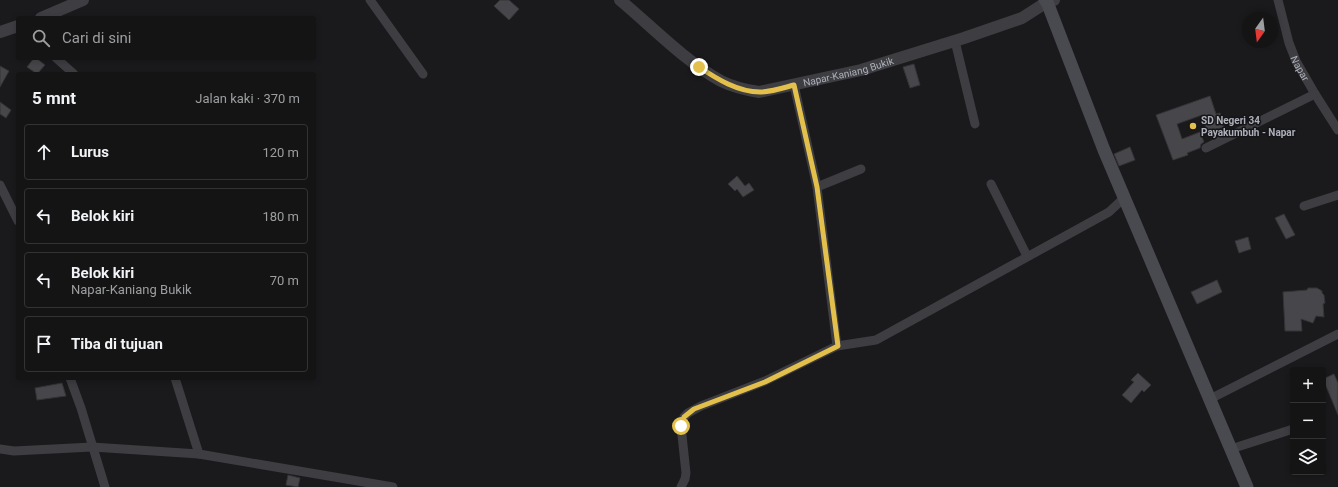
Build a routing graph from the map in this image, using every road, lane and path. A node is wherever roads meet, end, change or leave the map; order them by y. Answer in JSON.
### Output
{"nodes":[{"id":1,"x":83,"y":0,"type":"edge"},
{"id":2,"x":370,"y":0,"type":"edge"},
{"id":3,"x":620,"y":0,"type":"edge"},
{"id":4,"x":1278,"y":0,"type":"edge"},
{"id":5,"x":1049,"y":1,"type":"edge"},
{"id":6,"x":46,"y":16,"type":"edge"},
{"id":7,"x":16,"y":29,"type":"edge"},
{"id":8,"x":0,"y":32,"type":"edge"},
{"id":9,"x":955,"y":41,"type":"junction"},
{"id":10,"x":58,"y":60,"type":"edge"},
{"id":11,"x":72,"y":72,"type":"edge"},
{"id":12,"x":423,"y":74,"type":"dead end"},
{"id":13,"x":794,"y":85,"type":"junction"},
{"id":14,"x":1315,"y":94,"type":"junction"},
{"id":15,"x":975,"y":124,"type":"dead end"},
{"id":16,"x":1338,"y":130,"type":"edge"},
{"id":17,"x":1206,"y":148,"type":"dead end"},
{"id":18,"x":860,"y":169,"type":"dead end"},
{"id":19,"x":991,"y":184,"type":"dead end"},
{"id":20,"x":0,"y":185,"type":"edge"},
{"id":21,"x":817,"y":187,"type":"junction"},
{"id":22,"x":1338,"y":195,"type":"edge"},
{"id":23,"x":1124,"y":198,"type":"junction"},
{"id":24,"x":1304,"y":206,"type":"dead end"},
{"id":25,"x":16,"y":216,"type":"edge"},
{"id":26,"x":1027,"y":256,"type":"junction"},
{"id":27,"x":1338,"y":334,"type":"edge"},
{"id":28,"x":838,"y":346,"type":"junction"},
{"id":29,"x":71,"y":380,"type":"edge"},
{"id":30,"x":176,"y":380,"type":"edge"},
{"id":31,"x":1210,"y":399,"type":"junction"},
{"id":32,"x":1290,"y":430,"type":"edge"},
{"id":33,"x":92,"y":447,"type":"junction"},
{"id":34,"x":0,"y":449,"type":"edge"},
{"id":35,"x":1231,"y":449,"type":"junction"},
{"id":36,"x":198,"y":454,"type":"junction"},
{"id":37,"x":105,"y":487,"type":"edge"},
{"id":38,"x":394,"y":487,"type":"edge"},
{"id":39,"x":681,"y":487,"type":"edge"},
{"id":40,"x":1247,"y":487,"type":"edge"}],
"edges":[{"from":1,"to":6,"type":"street"},
{"from":2,"to":12,"type":"street"},
{"from":3,"to":13,"type":"street","name":"Napar-Kaniang Bukik"},
{"from":4,"to":14,"type":"street","name":"Napar"},
{"from":5,"to":9,"type":"street","name":"Napar-Kaniang Bukik"},
{"from":5,"to":23,"type":"main road"},
{"from":7,"to":8,"type":"street"},
{"from":9,"to":13,"type":"street","name":"Napar-Kaniang Bukik"},
{"from":9,"to":15,"type":"street"},
{"from":10,"to":11,"type":"street"},
{"from":13,"to":21,"type":"street"},
{"from":14,"to":16,"type":"street","name":"Napar"},
{"from":14,"to":17,"type":"street"},
{"from":18,"to":21,"type":"street"},
{"from":19,"to":26,"type":"street"},
{"from":20,"to":25,"type":"street"},
{"from":21,"to":28,"type":"street"},
{"from":22,"to":24,"type":"street"},
{"from":23,"to":26,"type":"street"},
{"from":23,"to":31,"type":"main road"},
{"from":26,"to":28,"type":"street"},
{"from":27,"to":31,"type":"street"},
{"from":28,"to":39,"type":"street"},
{"from":29,"to":33,"type":"street"},
{"from":30,"to":36,"type":"street"},
{"from":31,"to":35,"type":"main road"},
{"from":32,"to":35,"type":"street"},
{"from":33,"to":34,"type":"street"},
{"from":33,"to":36,"type":"street"},
{"from":33,"to":37,"type":"street"},
{"from":35,"to":40,"type":"main road"},
{"from":36,"to":38,"type":"street"}]}
